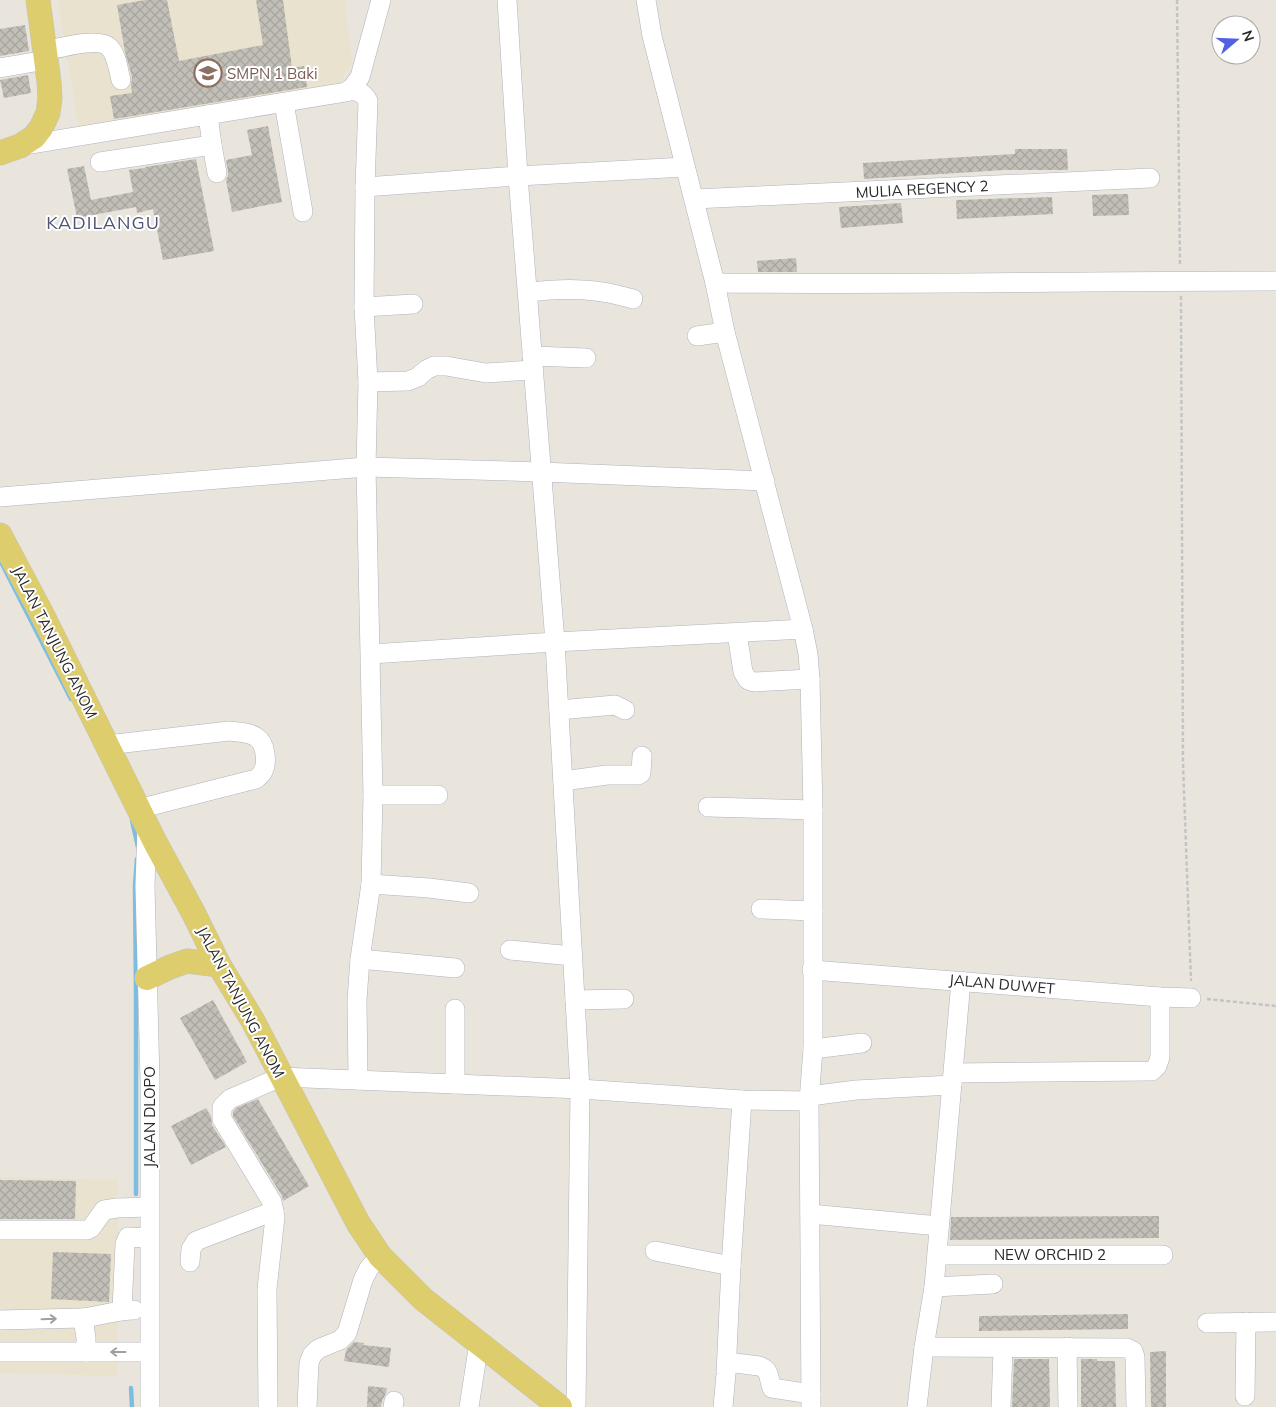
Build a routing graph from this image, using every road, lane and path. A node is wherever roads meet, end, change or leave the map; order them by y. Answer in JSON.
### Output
{"nodes":[{"id":1,"x":38,"y":0,"type":"edge"},
{"id":2,"x":381,"y":0,"type":"edge"},
{"id":3,"x":507,"y":0,"type":"edge"},
{"id":4,"x":646,"y":0,"type":"edge"},
{"id":5,"x":1177,"y":0,"type":"edge"},
{"id":6,"x":45,"y":55,"type":"junction"},
{"id":7,"x":0,"y":68,"type":"edge"},
{"id":8,"x":121,"y":80,"type":"dead end"},
{"id":9,"x":348,"y":91,"type":"junction"},
{"id":10,"x":284,"y":103,"type":"junction"},
{"id":11,"x":208,"y":115,"type":"junction"},
{"id":12,"x":212,"y":145,"type":"junction"},
{"id":13,"x":10,"y":150,"type":"edge"},
{"id":14,"x":100,"y":162,"type":"dead end"},
{"id":15,"x":685,"y":167,"type":"junction"},
{"id":16,"x":217,"y":173,"type":"dead end"},
{"id":17,"x":518,"y":176,"type":"junction"},
{"id":18,"x":1150,"y":178,"type":"dead end"},
{"id":19,"x":365,"y":187,"type":"junction"},
{"id":20,"x":694,"y":200,"type":"junction"},
{"id":21,"x":303,"y":212,"type":"dead end"},
{"id":22,"x":1180,"y":281,"type":"junction"},
{"id":23,"x":1276,"y":281,"type":"edge"},
{"id":24,"x":715,"y":284,"type":"junction"},
{"id":25,"x":528,"y":292,"type":"junction"},
{"id":26,"x":634,"y":299,"type":"dead end"},
{"id":27,"x":413,"y":304,"type":"dead end"},
{"id":28,"x":364,"y":308,"type":"junction"},
{"id":29,"x":725,"y":332,"type":"junction"},
{"id":30,"x":697,"y":336,"type":"dead end"},
{"id":31,"x":586,"y":358,"type":"dead end"},
{"id":32,"x":533,"y":363,"type":"junction"},
{"id":33,"x":368,"y":382,"type":"junction"},
{"id":34,"x":366,"y":467,"type":"junction"},
{"id":35,"x":541,"y":472,"type":"junction"},
{"id":36,"x":765,"y":481,"type":"junction"},
{"id":37,"x":0,"y":497,"type":"edge"},
{"id":38,"x":0,"y":535,"type":"edge"},
{"id":39,"x":803,"y":629,"type":"junction"},
{"id":40,"x":737,"y":633,"type":"junction"},
{"id":41,"x":555,"y":642,"type":"junction"},
{"id":42,"x":371,"y":654,"type":"junction"},
{"id":43,"x":810,"y":679,"type":"junction"},
{"id":44,"x":559,"y":710,"type":"junction"},
{"id":45,"x":624,"y":710,"type":"dead end"},
{"id":46,"x":107,"y":745,"type":"junction"},
{"id":47,"x":642,"y":756,"type":"dead end"},
{"id":48,"x":563,"y":781,"type":"junction"},
{"id":49,"x":373,"y":795,"type":"junction"},
{"id":50,"x":438,"y":795,"type":"dead end"},
{"id":51,"x":708,"y":807,"type":"dead end"},
{"id":52,"x":813,"y":810,"type":"junction"},
{"id":53,"x":143,"y":818,"type":"junction"},
{"id":54,"x":371,"y":884,"type":"junction"},
{"id":55,"x":469,"y":893,"type":"dead end"},
{"id":56,"x":761,"y":909,"type":"dead end"},
{"id":57,"x":813,"y":912,"type":"junction"},
{"id":58,"x":510,"y":950,"type":"dead end"},
{"id":59,"x":572,"y":956,"type":"junction"},
{"id":60,"x":360,"y":959,"type":"junction"},
{"id":61,"x":220,"y":965,"type":"junction"},
{"id":62,"x":455,"y":968,"type":"dead end"},
{"id":63,"x":812,"y":970,"type":"junction"},
{"id":64,"x":147,"y":978,"type":"junction"},
{"id":65,"x":961,"y":981,"type":"junction"},
{"id":66,"x":1160,"y":997,"type":"junction"},
{"id":67,"x":1191,"y":998,"type":"junction"},
{"id":68,"x":624,"y":999,"type":"dead end"},
{"id":69,"x":575,"y":1000,"type":"junction"},
{"id":70,"x":1276,"y":1006,"type":"edge"},
{"id":71,"x":455,"y":1009,"type":"dead end"},
{"id":72,"x":862,"y":1044,"type":"dead end"},
{"id":73,"x":813,"y":1049,"type":"junction"},
{"id":74,"x":281,"y":1077,"type":"junction"},
{"id":75,"x":953,"y":1079,"type":"junction"},
{"id":76,"x":358,"y":1080,"type":"junction"},
{"id":77,"x":455,"y":1084,"type":"junction"},
{"id":78,"x":580,"y":1089,"type":"junction"},
{"id":79,"x":810,"y":1098,"type":"junction"},
{"id":80,"x":742,"y":1100,"type":"junction"},
{"id":81,"x":149,"y":1207,"type":"junction"},
{"id":82,"x":274,"y":1211,"type":"junction"},
{"id":83,"x":810,"y":1214,"type":"junction"},
{"id":84,"x":939,"y":1226,"type":"junction"},
{"id":85,"x":0,"y":1230,"type":"edge"},
{"id":86,"x":139,"y":1238,"type":"junction"},
{"id":87,"x":655,"y":1251,"type":"dead end"},
{"id":88,"x":937,"y":1254,"type":"junction"},
{"id":89,"x":1163,"y":1255,"type":"dead end"},
{"id":90,"x":380,"y":1256,"type":"junction"},
{"id":91,"x":190,"y":1262,"type":"dead end"},
{"id":92,"x":731,"y":1266,"type":"junction"},
{"id":93,"x":993,"y":1284,"type":"dead end"},
{"id":94,"x":934,"y":1287,"type":"junction"},
{"id":95,"x":122,"y":1310,"type":"junction"},
{"id":96,"x":149,"y":1311,"type":"junction"},
{"id":97,"x":83,"y":1318,"type":"junction"},
{"id":98,"x":0,"y":1320,"type":"edge"},
{"id":99,"x":1246,"y":1322,"type":"junction"},
{"id":100,"x":1276,"y":1322,"type":"edge"},
{"id":101,"x":1207,"y":1323,"type":"dead end"},
{"id":102,"x":479,"y":1343,"type":"junction"},
{"id":103,"x":924,"y":1347,"type":"junction"},
{"id":104,"x":1068,"y":1347,"type":"junction"},
{"id":105,"x":1004,"y":1348,"type":"junction"},
{"id":106,"x":0,"y":1352,"type":"edge"},
{"id":107,"x":86,"y":1352,"type":"junction"},
{"id":108,"x":149,"y":1352,"type":"junction"},
{"id":109,"x":727,"y":1362,"type":"junction"},
{"id":110,"x":1245,"y":1396,"type":"dead end"},
{"id":111,"x":811,"y":1401,"type":"edge"},
{"id":112,"x":150,"y":1407,"type":"edge"},
{"id":113,"x":268,"y":1407,"type":"edge"},
{"id":114,"x":307,"y":1407,"type":"edge"},
{"id":115,"x":469,"y":1407,"type":"edge"},
{"id":116,"x":560,"y":1407,"type":"edge"},
{"id":117,"x":576,"y":1407,"type":"edge"},
{"id":118,"x":723,"y":1407,"type":"edge"},
{"id":119,"x":917,"y":1407,"type":"edge"},
{"id":120,"x":1001,"y":1407,"type":"edge"},
{"id":121,"x":1068,"y":1407,"type":"edge"},
{"id":122,"x":1136,"y":1407,"type":"edge"}],
"edges":[{"from":1,"to":6,"type":"main road"},
{"from":2,"to":9,"type":"street"},
{"from":3,"to":17,"type":"street"},
{"from":4,"to":15,"type":"street"},
{"from":5,"to":22,"type":"path"},
{"from":6,"to":7,"type":"street"},
{"from":6,"to":8,"type":"street"},
{"from":6,"to":13,"type":"main road"},
{"from":9,"to":10,"type":"street"},
{"from":9,"to":19,"type":"street"},
{"from":10,"to":11,"type":"street"},
{"from":10,"to":21,"type":"street"},
{"from":11,"to":12,"type":"street"},
{"from":11,"to":13,"type":"street"},
{"from":12,"to":14,"type":"street"},
{"from":12,"to":16,"type":"street"},
{"from":15,"to":17,"type":"street"},
{"from":15,"to":20,"type":"street"},
{"from":17,"to":19,"type":"street"},
{"from":17,"to":25,"type":"street"},
{"from":18,"to":20,"type":"street","name":"MULIA REGENCY 2"},
{"from":19,"to":28,"type":"street"},
{"from":20,"to":24,"type":"street"},
{"from":22,"to":23,"type":"street"},
{"from":22,"to":24,"type":"street"},
{"from":22,"to":67,"type":"path"},
{"from":24,"to":29,"type":"street"},
{"from":25,"to":26,"type":"street"},
{"from":25,"to":32,"type":"street"},
{"from":27,"to":28,"type":"street"},
{"from":28,"to":33,"type":"street"},
{"from":29,"to":30,"type":"street"},
{"from":29,"to":36,"type":"street"},
{"from":31,"to":32,"type":"street"},
{"from":32,"to":33,"type":"street"},
{"from":32,"to":35,"type":"street"},
{"from":33,"to":34,"type":"street"},
{"from":34,"to":35,"type":"street"},
{"from":34,"to":37,"type":"street"},
{"from":34,"to":42,"type":"street"},
{"from":35,"to":36,"type":"street"},
{"from":35,"to":41,"type":"street"},
{"from":36,"to":39,"type":"street"},
{"from":38,"to":46,"type":"main road","name":"JALAN TANJUNG ANOM"},
{"from":39,"to":40,"type":"street"},
{"from":39,"to":43,"type":"street"},
{"from":40,"to":41,"type":"street"},
{"from":40,"to":43,"type":"street"},
{"from":41,"to":42,"type":"street"},
{"from":41,"to":44,"type":"street"},
{"from":42,"to":49,"type":"street"},
{"from":43,"to":52,"type":"street"},
{"from":44,"to":45,"type":"street"},
{"from":44,"to":48,"type":"street"},
{"from":46,"to":53,"type":"main road","name":"JALAN TANJUNG ANOM"},
{"from":46,"to":53,"type":"street"},
{"from":47,"to":48,"type":"street"},
{"from":48,"to":59,"type":"street"},
{"from":49,"to":50,"type":"street"},
{"from":49,"to":54,"type":"street"},
{"from":51,"to":52,"type":"street"},
{"from":52,"to":57,"type":"street"},
{"from":53,"to":61,"type":"main road","name":"JALAN TANJUNG ANOM"},
{"from":53,"to":64,"type":"street","name":"JALAN DLOPO"},
{"from":54,"to":55,"type":"street"},
{"from":54,"to":60,"type":"street"},
{"from":56,"to":57,"type":"street"},
{"from":57,"to":63,"type":"street"},
{"from":58,"to":59,"type":"street"},
{"from":59,"to":69,"type":"street"},
{"from":60,"to":62,"type":"street"},
{"from":60,"to":76,"type":"street"},
{"from":61,"to":64,"type":"main road"},
{"from":61,"to":74,"type":"main road","name":"JALAN TANJUNG ANOM"},
{"from":63,"to":65,"type":"street","name":"JALAN DUWET"},
{"from":63,"to":73,"type":"street"},
{"from":64,"to":81,"type":"street","name":"JALAN DLOPO"},
{"from":65,"to":66,"type":"street","name":"JALAN DUWET"},
{"from":65,"to":75,"type":"street"},
{"from":66,"to":67,"type":"street","name":"JALAN DUWET"},
{"from":66,"to":75,"type":"street"},
{"from":67,"to":70,"type":"path"},
{"from":68,"to":69,"type":"street"},
{"from":69,"to":78,"type":"street"},
{"from":71,"to":77,"type":"street"},
{"from":72,"to":73,"type":"street"},
{"from":73,"to":79,"type":"street"},
{"from":74,"to":76,"type":"street"},
{"from":74,"to":82,"type":"street"},
{"from":74,"to":90,"type":"main road","name":"JALAN TANJUNG ANOM"},
{"from":75,"to":79,"type":"street"},
{"from":75,"to":84,"type":"street"},
{"from":76,"to":77,"type":"street"},
{"from":77,"to":78,"type":"street"},
{"from":78,"to":80,"type":"street"},
{"from":78,"to":117,"type":"street"},
{"from":79,"to":80,"type":"street"},
{"from":79,"to":83,"type":"street"},
{"from":80,"to":92,"type":"street"},
{"from":81,"to":85,"type":"street"},
{"from":81,"to":86,"type":"street","name":"JALAN DLOPO"},
{"from":82,"to":91,"type":"street"},
{"from":82,"to":113,"type":"street"},
{"from":83,"to":84,"type":"street"},
{"from":83,"to":111,"type":"street"},
{"from":84,"to":88,"type":"street"},
{"from":86,"to":95,"type":"street"},
{"from":86,"to":96,"type":"street","name":"JALAN DLOPO"},
{"from":87,"to":92,"type":"street"},
{"from":88,"to":89,"type":"street","name":"NEW ORCHID 2"},
{"from":88,"to":94,"type":"street"},
{"from":90,"to":102,"type":"main road","name":"JALAN TANJUNG ANOM"},
{"from":90,"to":114,"type":"street"},
{"from":92,"to":109,"type":"street"},
{"from":93,"to":94,"type":"street"},
{"from":94,"to":103,"type":"street"},
{"from":95,"to":96,"type":"street"},
{"from":95,"to":97,"type":"street"},
{"from":96,"to":108,"type":"street","name":"JALAN DLOPO"},
{"from":98,"to":97,"type":"street","one_way":true},
{"from":97,"to":107,"type":"street"},
{"from":99,"to":100,"type":"street"},
{"from":99,"to":101,"type":"street"},
{"from":99,"to":110,"type":"street"},
{"from":102,"to":115,"type":"street"},
{"from":102,"to":116,"type":"main road","name":"JALAN TANJUNG ANOM"},
{"from":103,"to":105,"type":"street"},
{"from":103,"to":119,"type":"street"},
{"from":104,"to":105,"type":"street"},
{"from":104,"to":121,"type":"street"},
{"from":104,"to":122,"type":"street"},
{"from":105,"to":120,"type":"street"},
{"from":106,"to":107,"type":"street"},
{"from":108,"to":107,"type":"street","one_way":true},
{"from":108,"to":112,"type":"street","name":"JALAN DLOPO"},
{"from":109,"to":111,"type":"street"},
{"from":109,"to":118,"type":"street"}]}
